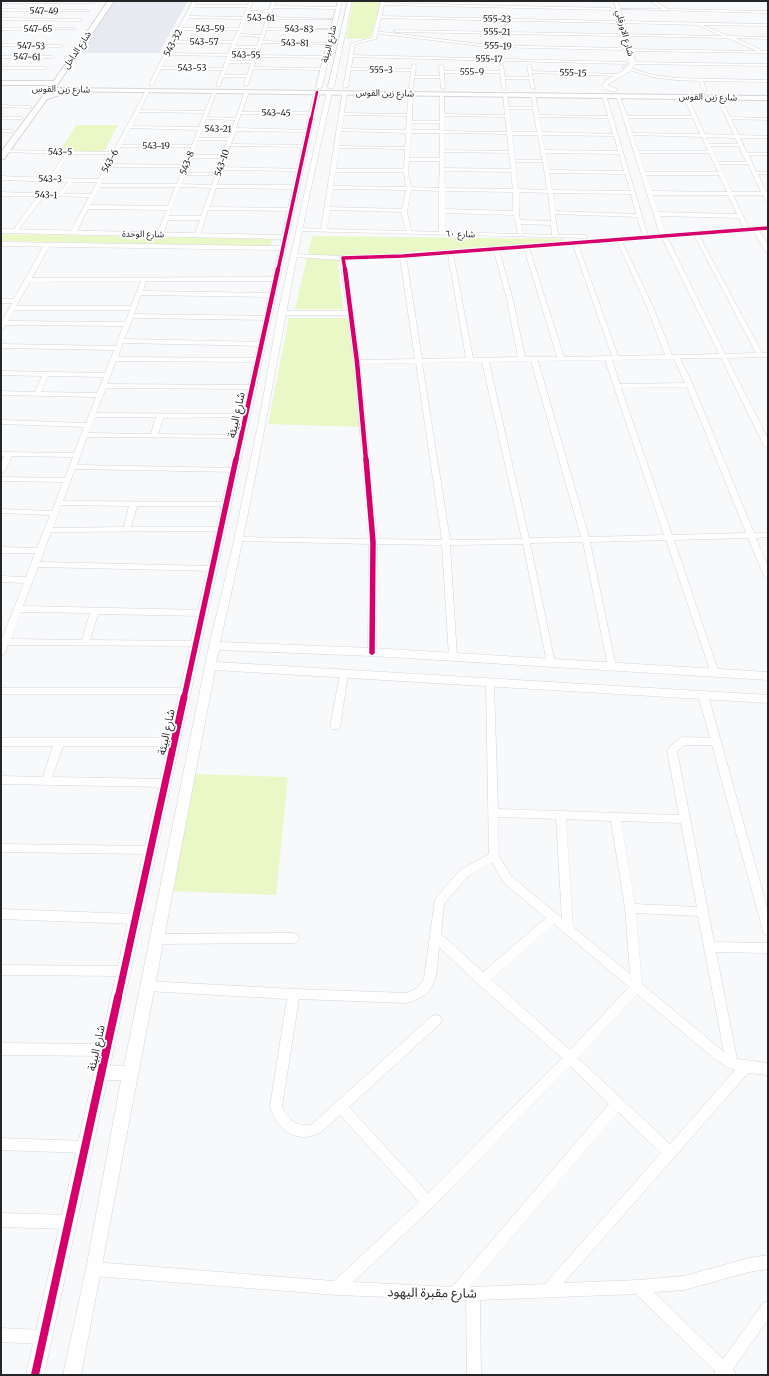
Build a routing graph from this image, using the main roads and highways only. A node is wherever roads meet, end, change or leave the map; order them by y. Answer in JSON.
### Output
{"nodes":[{"id":1,"x":107,"y":1,"type":"edge"},
{"id":2,"x":111,"y":1,"type":"edge"},
{"id":3,"x":56,"y":74,"type":"junction"},
{"id":4,"x":1,"y":83,"type":"edge"},
{"id":5,"x":30,"y":83,"type":"junction"},
{"id":6,"x":71,"y":84,"type":"junction"},
{"id":7,"x":151,"y":84,"type":"junction"},
{"id":8,"x":54,"y":86,"type":"junction"},
{"id":9,"x":1,"y":88,"type":"edge"},
{"id":10,"x":216,"y":88,"type":"junction"},
{"id":11,"x":40,"y":90,"type":"junction"},
{"id":12,"x":148,"y":90,"type":"junction"},
{"id":13,"x":533,"y":92,"type":"junction"},
{"id":14,"x":768,"y":92,"type":"edge"},
{"id":15,"x":720,"y":95,"type":"junction"},
{"id":16,"x":735,"y":95,"type":"junction"},
{"id":17,"x":45,"y":98,"type":"junction"},
{"id":18,"x":768,"y":98,"type":"edge"},
{"id":19,"x":2,"y":151,"type":"edge"}],
"edges":[{"from":1,"to":3,"type":"main road","name":"شارع الداخل"},
{"from":2,"to":3,"type":"main road","name":"شارع الداخل"},
{"from":3,"to":5,"type":"main road"},
{"from":3,"to":6,"type":"main road"},
{"from":3,"to":8,"type":"main road","name":"شارع الداخل"},
{"from":3,"to":11,"type":"main road","name":"شارع الداخل"},
{"from":4,"to":5,"type":"main road","name":"شارع زين القوس"},
{"from":5,"to":11,"type":"main road","name":"شارع زين القوس"},
{"from":6,"to":7,"type":"main road","name":"شارع زين القوس"},
{"from":6,"to":8,"type":"main road","name":"شارع زين القوس"},
{"from":6,"to":12,"type":"main road","name":"شارع زين القوس"},
{"from":6,"to":17,"type":"main road"},
{"from":7,"to":10,"type":"main road","name":"شارع زين القوس"},
{"from":7,"to":12,"type":"main road"},
{"from":8,"to":11,"type":"main road","name":"شارع زين القوس"},
{"from":8,"to":17,"type":"main road","name":"شارع الداخل"},
{"from":9,"to":11,"type":"main road","name":"شارع زين القوس"},
{"from":10,"to":12,"type":"main road","name":"شارع زين القوس"},
{"from":10,"to":13,"type":"main road","name":"شارع زين القوس"},
{"from":11,"to":19,"type":"main road","name":"شارع الداخل"},
{"from":13,"to":15,"type":"main road","name":"شارع زين القوس"},
{"from":13,"to":15,"type":"main road","name":"شارع زين القوس"},
{"from":14,"to":16,"type":"main road","name":"شارع زين القوس"},
{"from":15,"to":16,"type":"main road","name":"شارع زين القوس"},
{"from":16,"to":18,"type":"main road","name":"شارع زين القوس"},
{"from":17,"to":19,"type":"main road","name":"شارع الداخل"}]}
